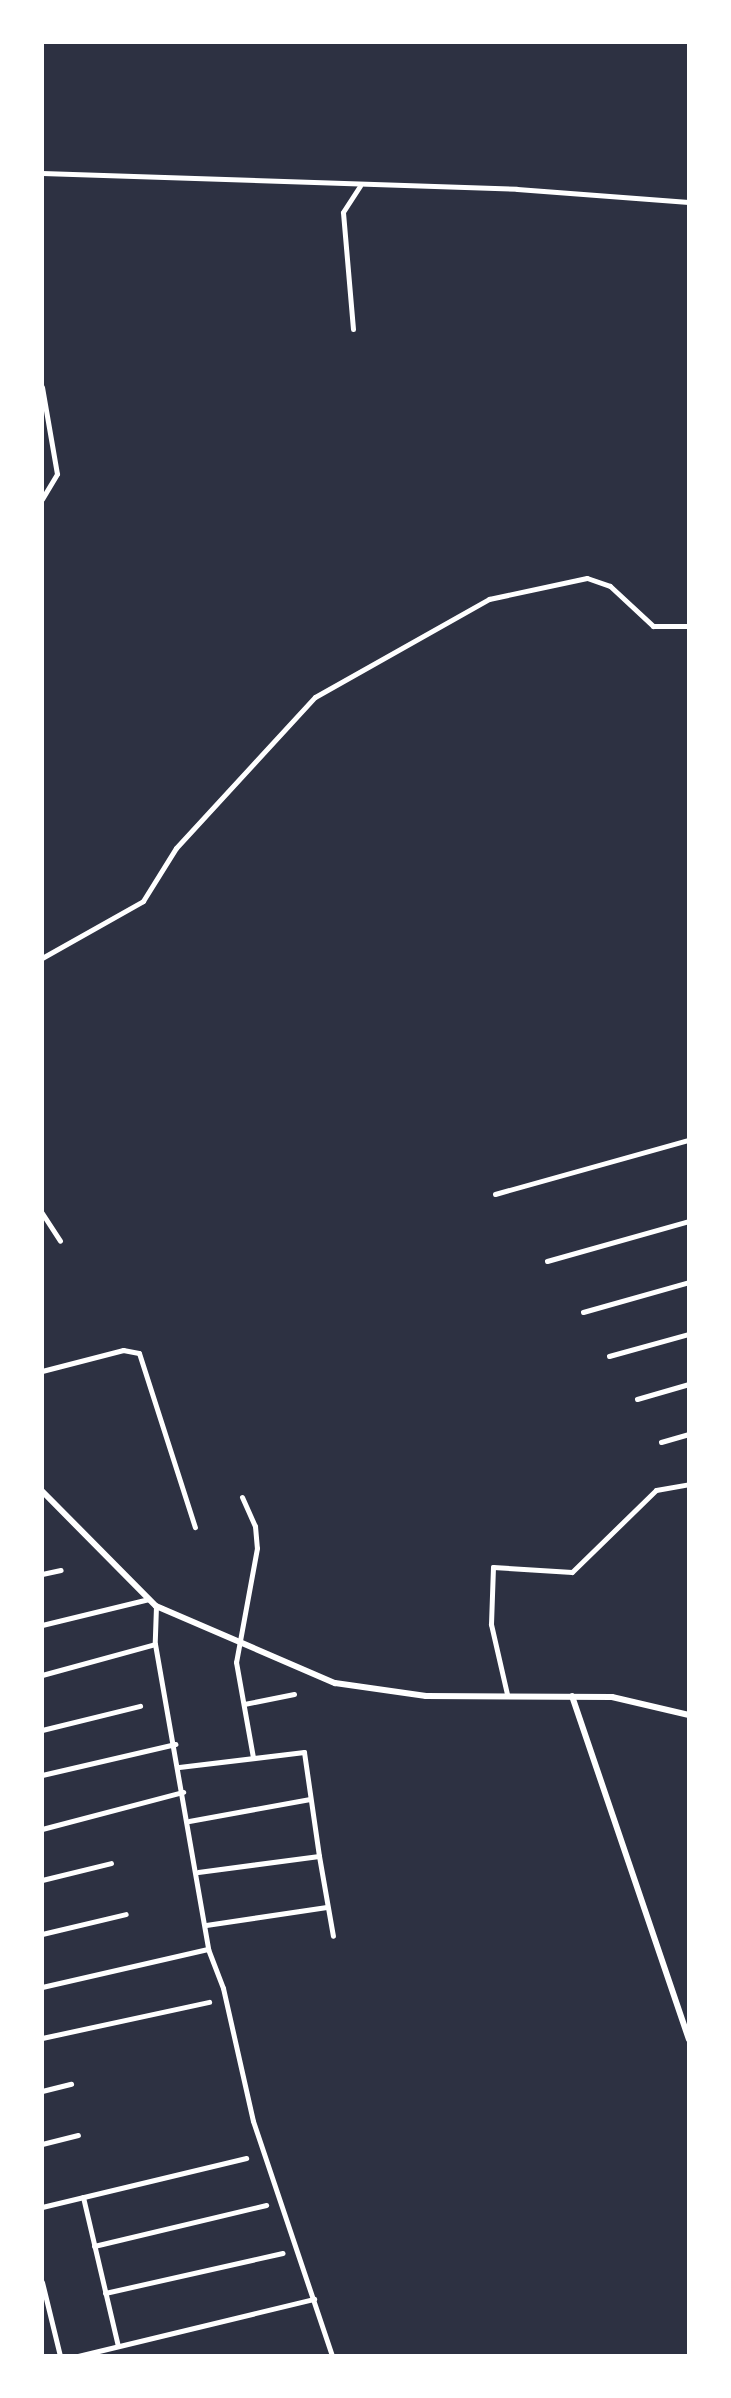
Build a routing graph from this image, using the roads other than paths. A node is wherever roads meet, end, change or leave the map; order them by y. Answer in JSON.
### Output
{"nodes":[{"id":1,"x":42,"y":173,"type":"edge"},
{"id":2,"x":360,"y":186,"type":"junction"},
{"id":3,"x":689,"y":202,"type":"edge"},
{"id":4,"x":353,"y":329,"type":"dead end"},
{"id":5,"x":42,"y":387,"type":"edge"},
{"id":6,"x":42,"y":499,"type":"edge"},
{"id":7,"x":689,"y":626,"type":"edge"},
{"id":8,"x":42,"y":958,"type":"edge"},
{"id":9,"x":689,"y":1140,"type":"edge"},
{"id":10,"x":495,"y":1194,"type":"dead end"},
{"id":11,"x":42,"y":1213,"type":"edge"},
{"id":12,"x":689,"y":1221,"type":"edge"},
{"id":13,"x":60,"y":1241,"type":"dead end"},
{"id":14,"x":547,"y":1261,"type":"dead end"},
{"id":15,"x":689,"y":1282,"type":"edge"},
{"id":16,"x":583,"y":1312,"type":"dead end"},
{"id":17,"x":689,"y":1334,"type":"edge"},
{"id":18,"x":609,"y":1356,"type":"dead end"},
{"id":19,"x":42,"y":1371,"type":"edge"},
{"id":20,"x":689,"y":1384,"type":"edge"},
{"id":21,"x":637,"y":1399,"type":"dead end"},
{"id":22,"x":689,"y":1434,"type":"edge"},
{"id":23,"x":661,"y":1442,"type":"dead end"},
{"id":24,"x":689,"y":1484,"type":"edge"},
{"id":25,"x":42,"y":1491,"type":"edge"},
{"id":26,"x":242,"y":1497,"type":"dead end"},
{"id":27,"x":195,"y":1527,"type":"dead end"},
{"id":28,"x":61,"y":1570,"type":"dead end"},
{"id":29,"x":42,"y":1574,"type":"edge"},
{"id":30,"x":149,"y":1599,"type":"junction"},
{"id":31,"x":156,"y":1606,"type":"junction"},
{"id":32,"x":42,"y":1625,"type":"edge"},
{"id":33,"x":155,"y":1644,"type":"junction"},
{"id":34,"x":237,"y":1644,"type":"junction"},
{"id":35,"x":42,"y":1675,"type":"edge"},
{"id":36,"x":294,"y":1694,"type":"dead end"},
{"id":37,"x":507,"y":1694,"type":"junction"},
{"id":38,"x":572,"y":1696,"type":"junction"},
{"id":39,"x":244,"y":1704,"type":"junction"},
{"id":40,"x":140,"y":1706,"type":"dead end"},
{"id":41,"x":689,"y":1715,"type":"edge"},
{"id":42,"x":42,"y":1730,"type":"edge"},
{"id":43,"x":175,"y":1744,"type":"junction"},
{"id":44,"x":253,"y":1757,"type":"junction"},
{"id":45,"x":179,"y":1767,"type":"junction"},
{"id":46,"x":42,"y":1775,"type":"edge"},
{"id":47,"x":183,"y":1792,"type":"junction"},
{"id":48,"x":310,"y":1799,"type":"junction"},
{"id":49,"x":189,"y":1821,"type":"junction"},
{"id":50,"x":42,"y":1829,"type":"edge"},
{"id":51,"x":319,"y":1856,"type":"junction"},
{"id":52,"x":111,"y":1863,"type":"dead end"},
{"id":53,"x":198,"y":1872,"type":"junction"},
{"id":54,"x":42,"y":1880,"type":"edge"},
{"id":55,"x":327,"y":1907,"type":"junction"},
{"id":56,"x":126,"y":1914,"type":"dead end"},
{"id":57,"x":206,"y":1925,"type":"junction"},
{"id":58,"x":42,"y":1934,"type":"edge"},
{"id":59,"x":333,"y":1936,"type":"dead end"},
{"id":60,"x":208,"y":1949,"type":"junction"},
{"id":61,"x":42,"y":1987,"type":"edge"},
{"id":62,"x":209,"y":2002,"type":"dead end"},
{"id":63,"x":42,"y":2038,"type":"edge"},
{"id":64,"x":689,"y":2040,"type":"edge"},
{"id":65,"x":71,"y":2084,"type":"dead end"},
{"id":66,"x":42,"y":2091,"type":"edge"},
{"id":67,"x":78,"y":2135,"type":"dead end"},
{"id":68,"x":42,"y":2144,"type":"edge"},
{"id":69,"x":246,"y":2158,"type":"dead end"},
{"id":70,"x":83,"y":2197,"type":"junction"},
{"id":71,"x":266,"y":2205,"type":"dead end"},
{"id":72,"x":42,"y":2207,"type":"edge"},
{"id":73,"x":94,"y":2246,"type":"junction"},
{"id":74,"x":283,"y":2253,"type":"dead end"},
{"id":75,"x":42,"y":2282,"type":"edge"},
{"id":76,"x":105,"y":2293,"type":"junction"},
{"id":77,"x":314,"y":2299,"type":"junction"},
{"id":78,"x":45,"y":2311,"type":"edge"},
{"id":79,"x":118,"y":2346,"type":"junction"},
{"id":80,"x":60,"y":2356,"type":"edge"},
{"id":81,"x":78,"y":2356,"type":"edge"},
{"id":82,"x":332,"y":2356,"type":"edge"}],
"edges":[{"from":1,"to":2,"type":"street"},
{"from":2,"to":3,"type":"street"},
{"from":2,"to":4,"type":"street"},
{"from":5,"to":6,"type":"street"},
{"from":7,"to":8,"type":"street"},
{"from":9,"to":10,"type":"street"},
{"from":11,"to":13,"type":"street"},
{"from":12,"to":14,"type":"street"},
{"from":15,"to":16,"type":"street"},
{"from":17,"to":18,"type":"street"},
{"from":19,"to":27,"type":"street"},
{"from":20,"to":21,"type":"street"},
{"from":22,"to":23,"type":"street"},
{"from":24,"to":37,"type":"street"},
{"from":25,"to":30,"type":"street"},
{"from":26,"to":34,"type":"street"},
{"from":28,"to":29,"type":"street"},
{"from":30,"to":31,"type":"street"},
{"from":30,"to":32,"type":"street"},
{"from":31,"to":33,"type":"street"},
{"from":31,"to":34,"type":"street"},
{"from":33,"to":35,"type":"street"},
{"from":33,"to":43,"type":"street"},
{"from":34,"to":37,"type":"street"},
{"from":34,"to":39,"type":"street"},
{"from":36,"to":39,"type":"street"},
{"from":37,"to":38,"type":"street"},
{"from":38,"to":41,"type":"street"},
{"from":38,"to":64,"type":"street"},
{"from":39,"to":44,"type":"street"},
{"from":40,"to":42,"type":"street"},
{"from":43,"to":45,"type":"street"},
{"from":43,"to":46,"type":"street"},
{"from":44,"to":45,"type":"street"},
{"from":44,"to":48,"type":"street"},
{"from":45,"to":47,"type":"street"},
{"from":47,"to":49,"type":"street"},
{"from":47,"to":50,"type":"street"},
{"from":48,"to":49,"type":"street"},
{"from":48,"to":51,"type":"street"},
{"from":49,"to":53,"type":"street"},
{"from":51,"to":53,"type":"street"},
{"from":51,"to":55,"type":"street"},
{"from":52,"to":54,"type":"street"},
{"from":53,"to":57,"type":"street"},
{"from":55,"to":57,"type":"street"},
{"from":55,"to":59,"type":"street"},
{"from":56,"to":58,"type":"street"},
{"from":57,"to":60,"type":"street"},
{"from":60,"to":61,"type":"street"},
{"from":60,"to":77,"type":"street"},
{"from":62,"to":63,"type":"street"},
{"from":65,"to":66,"type":"street"},
{"from":67,"to":68,"type":"street"},
{"from":69,"to":70,"type":"street"},
{"from":70,"to":72,"type":"street"},
{"from":70,"to":73,"type":"street"},
{"from":71,"to":73,"type":"street"},
{"from":73,"to":76,"type":"street"},
{"from":74,"to":76,"type":"street"},
{"from":75,"to":78,"type":"street"},
{"from":76,"to":79,"type":"street"},
{"from":77,"to":79,"type":"street"},
{"from":77,"to":82,"type":"street"},
{"from":78,"to":80,"type":"street"},
{"from":79,"to":81,"type":"street"}]}
